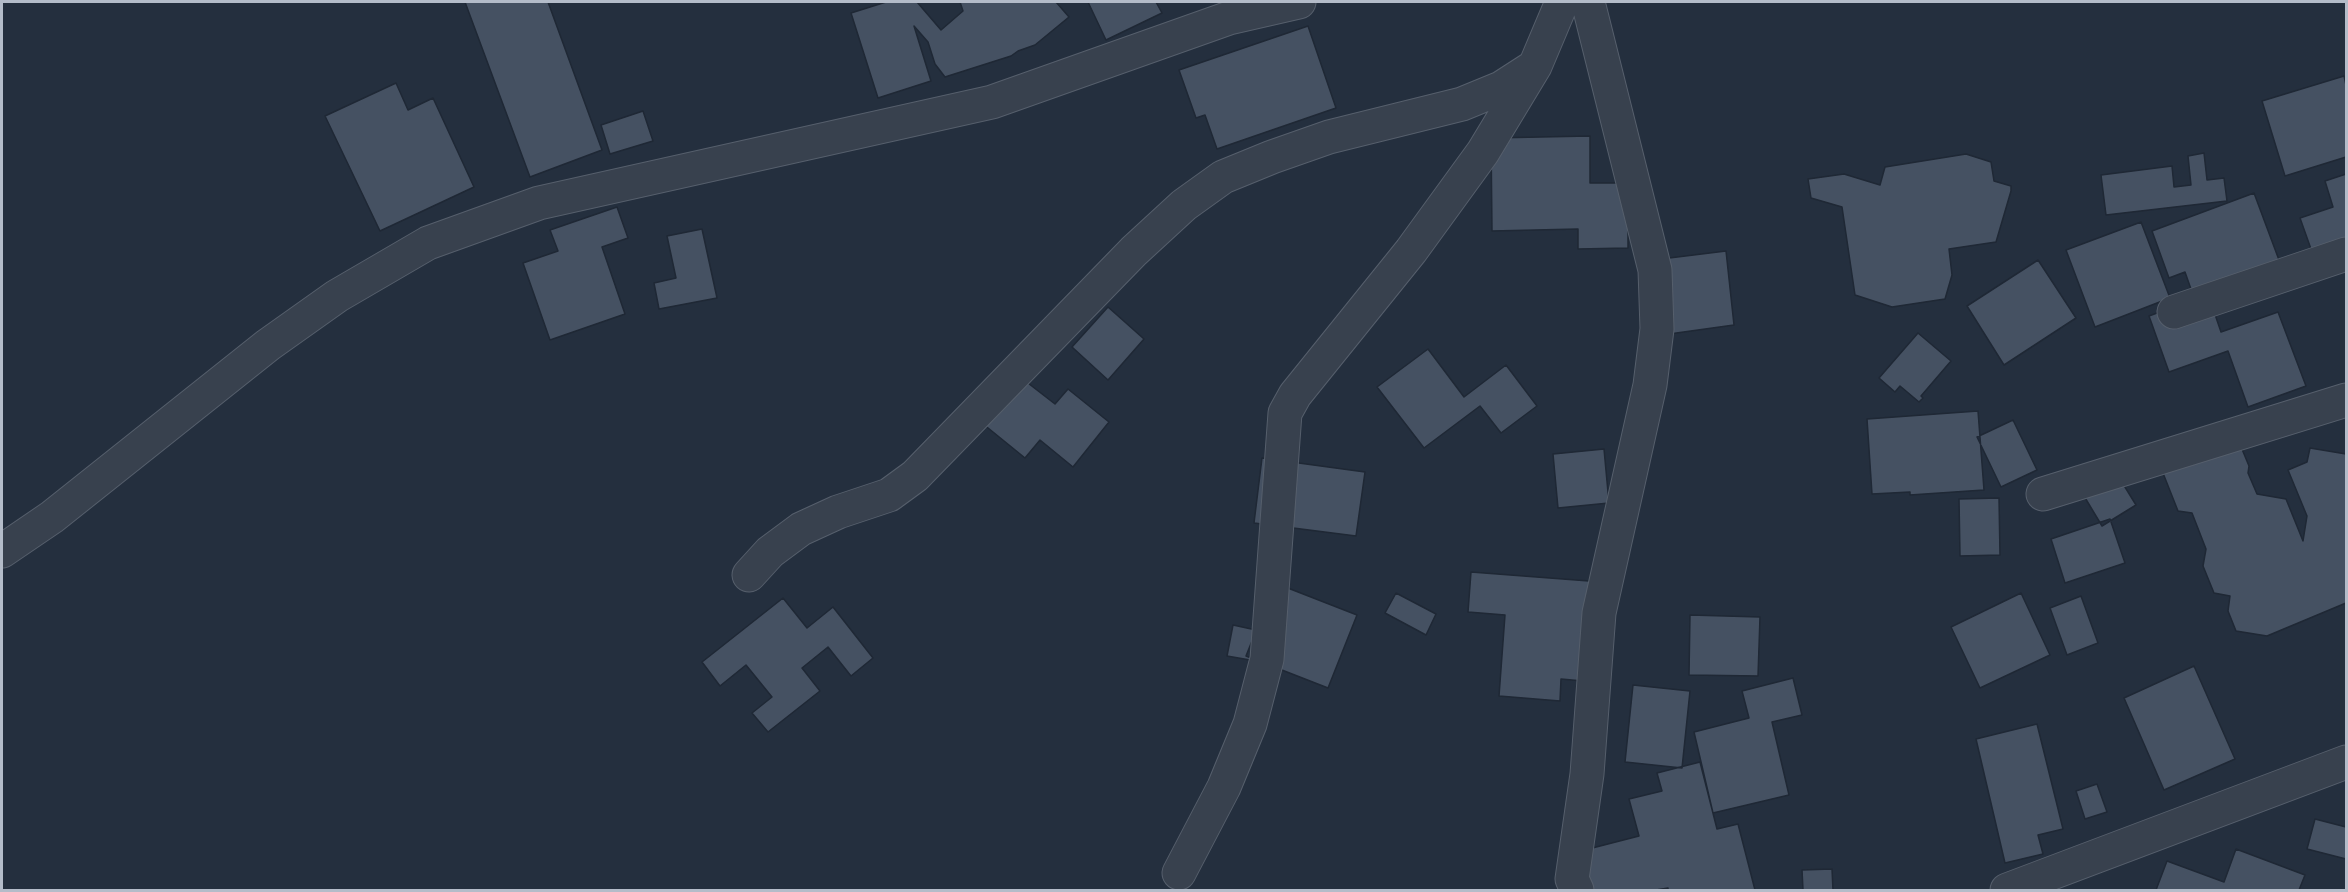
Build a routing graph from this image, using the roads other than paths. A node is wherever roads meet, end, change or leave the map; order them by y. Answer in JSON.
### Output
{"nodes":[{"id":1,"x":1299,"y":2,"type":"edge"},
{"id":2,"x":1562,"y":2,"type":"edge"},
{"id":3,"x":1588,"y":2,"type":"edge"},
{"id":4,"x":1535,"y":66,"type":"junction"},
{"id":5,"x":2346,"y":254,"type":"edge"},
{"id":6,"x":2174,"y":312,"type":"dead end"},
{"id":7,"x":2346,"y":400,"type":"edge"},
{"id":8,"x":2043,"y":494,"type":"dead end"},
{"id":9,"x":2,"y":551,"type":"edge"},
{"id":10,"x":749,"y":575,"type":"dead end"},
{"id":11,"x":2346,"y":762,"type":"edge"},
{"id":12,"x":1179,"y":873,"type":"dead end"},
{"id":13,"x":1576,"y":891,"type":"edge"},
{"id":14,"x":2007,"y":891,"type":"edge"}],
"edges":[{"from":1,"to":9,"type":"street"},
{"from":2,"to":4,"type":"street"},
{"from":3,"to":13,"type":"street"},
{"from":4,"to":10,"type":"street"},
{"from":4,"to":12,"type":"street"},
{"from":5,"to":6,"type":"street"},
{"from":7,"to":8,"type":"street"},
{"from":11,"to":14,"type":"street"}]}
